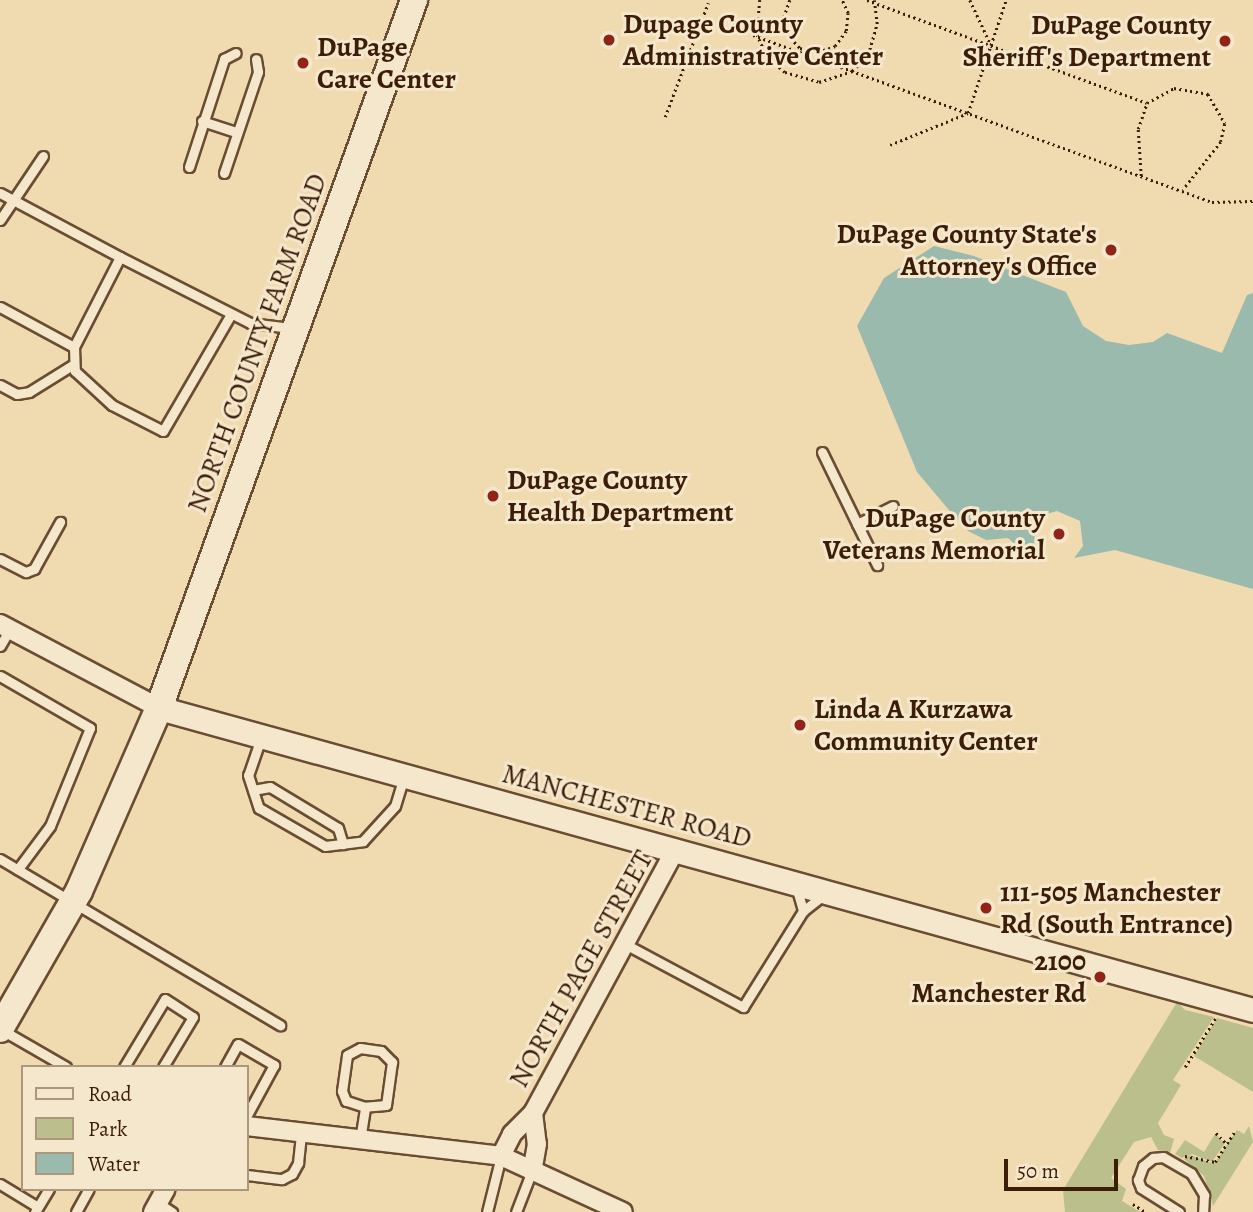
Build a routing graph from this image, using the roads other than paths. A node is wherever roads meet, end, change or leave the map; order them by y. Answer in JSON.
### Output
{"nodes":[{"id":1,"x":414,"y":0,"type":"edge"},
{"id":2,"x":236,"y":53,"type":"dead end"},
{"id":3,"x":256,"y":59,"type":"dead end"},
{"id":4,"x":202,"y":121,"type":"junction"},
{"id":5,"x":236,"y":132,"type":"junction"},
{"id":6,"x":43,"y":156,"type":"dead end"},
{"id":7,"x":189,"y":167,"type":"dead end"},
{"id":8,"x":224,"y":173,"type":"dead end"},
{"id":9,"x":0,"y":193,"type":"edge"},
{"id":10,"x":12,"y":199,"type":"junction"},
{"id":11,"x":0,"y":220,"type":"edge"},
{"id":12,"x":120,"y":257,"type":"junction"},
{"id":13,"x":0,"y":307,"type":"edge"},
{"id":14,"x":231,"y":313,"type":"junction"},
{"id":15,"x":296,"y":328,"type":"junction"},
{"id":16,"x":74,"y":347,"type":"junction"},
{"id":17,"x":74,"y":364,"type":"junction"},
{"id":18,"x":0,"y":385,"type":"edge"},
{"id":19,"x":822,"y":452,"type":"dead end"},
{"id":20,"x":893,"y":506,"type":"dead end"},
{"id":21,"x":60,"y":522,"type":"dead end"},
{"id":22,"x":857,"y":524,"type":"junction"},
{"id":23,"x":0,"y":559,"type":"edge"},
{"id":24,"x":877,"y":565,"type":"dead end"},
{"id":25,"x":5,"y":626,"type":"edge"},
{"id":26,"x":0,"y":646,"type":"edge"},
{"id":27,"x":0,"y":676,"type":"edge"},
{"id":28,"x":159,"y":708,"type":"junction"},
{"id":29,"x":262,"y":736,"type":"junction"},
{"id":30,"x":404,"y":775,"type":"junction"},
{"id":31,"x":253,"y":790,"type":"junction"},
{"id":32,"x":343,"y":844,"type":"junction"},
{"id":33,"x":676,"y":849,"type":"junction"},
{"id":34,"x":0,"y":859,"type":"edge"},
{"id":35,"x":19,"y":869,"type":"junction"},
{"id":36,"x":794,"y":883,"type":"junction"},
{"id":37,"x":828,"y":892,"type":"junction"},
{"id":38,"x":74,"y":900,"type":"junction"},
{"id":39,"x":803,"y":911,"type":"junction"},
{"id":40,"x":625,"y":944,"type":"junction"},
{"id":41,"x":1253,"y":1010,"type":"edge"},
{"id":42,"x":281,"y":1025,"type":"dead end"},
{"id":43,"x":0,"y":1029,"type":"edge"},
{"id":44,"x":63,"y":1065,"type":"edge"},
{"id":45,"x":125,"y":1065,"type":"edge"},
{"id":46,"x":164,"y":1065,"type":"edge"},
{"id":47,"x":226,"y":1065,"type":"edge"},
{"id":48,"x":365,"y":1107,"type":"junction"},
{"id":49,"x":248,"y":1113,"type":"edge"},
{"id":50,"x":533,"y":1113,"type":"junction"},
{"id":51,"x":248,"y":1126,"type":"edge"},
{"id":52,"x":301,"y":1133,"type":"junction"},
{"id":53,"x":360,"y":1139,"type":"junction"},
{"id":54,"x":501,"y":1156,"type":"junction"},
{"id":55,"x":533,"y":1167,"type":"junction"},
{"id":56,"x":248,"y":1175,"type":"edge"},
{"id":57,"x":0,"y":1184,"type":"edge"},
{"id":58,"x":48,"y":1191,"type":"edge"},
{"id":59,"x":88,"y":1191,"type":"edge"},
{"id":60,"x":36,"y":1209,"type":"edge"},
{"id":61,"x":76,"y":1212,"type":"edge"},
{"id":62,"x":487,"y":1212,"type":"edge"},
{"id":63,"x":516,"y":1212,"type":"edge"},
{"id":64,"x":624,"y":1212,"type":"edge"},
{"id":65,"x":1179,"y":1212,"type":"edge"},
{"id":66,"x":1203,"y":1212,"type":"edge"}],
"edges":[{"from":1,"to":15,"type":"main road","name":"NORTH COUNTY FARM ROAD"},
{"from":2,"to":4,"type":"lane"},
{"from":3,"to":5,"type":"lane"},
{"from":4,"to":5,"type":"lane"},
{"from":4,"to":7,"type":"lane"},
{"from":5,"to":8,"type":"lane"},
{"from":6,"to":10,"type":"lane"},
{"from":9,"to":10,"type":"lane"},
{"from":10,"to":11,"type":"lane"},
{"from":10,"to":12,"type":"lane"},
{"from":12,"to":14,"type":"lane"},
{"from":12,"to":16,"type":"lane"},
{"from":13,"to":16,"type":"lane"},
{"from":14,"to":15,"type":"lane"},
{"from":14,"to":17,"type":"lane"},
{"from":15,"to":28,"type":"main road","name":"NORTH COUNTY FARM ROAD"},
{"from":16,"to":17,"type":"lane"},
{"from":17,"to":18,"type":"lane"},
{"from":19,"to":22,"type":"lane"},
{"from":20,"to":22,"type":"lane"},
{"from":21,"to":23,"type":"lane"},
{"from":22,"to":24,"type":"lane"},
{"from":25,"to":26,"type":"lane"},
{"from":25,"to":28,"type":"street","name":"MANCHESTER ROAD"},
{"from":27,"to":35,"type":"lane"},
{"from":28,"to":29,"type":"street","name":"MANCHESTER ROAD"},
{"from":28,"to":38,"type":"main road","name":"NORTH COUNTY FARM ROAD"},
{"from":29,"to":30,"type":"street","name":"MANCHESTER ROAD"},
{"from":29,"to":31,"type":"lane"},
{"from":30,"to":32,"type":"lane"},
{"from":30,"to":33,"type":"street","name":"MANCHESTER ROAD"},
{"from":31,"to":32,"type":"lane"},
{"from":31,"to":32,"type":"lane"},
{"from":33,"to":36,"type":"street","name":"MANCHESTER ROAD"},
{"from":33,"to":40,"type":"street","name":"NORTH PAGE STREET"},
{"from":34,"to":35,"type":"lane"},
{"from":35,"to":38,"type":"lane"},
{"from":36,"to":37,"type":"street","name":"MANCHESTER ROAD"},
{"from":36,"to":39,"type":"lane"},
{"from":37,"to":39,"type":"lane"},
{"from":37,"to":41,"type":"street","name":"MANCHESTER ROAD"},
{"from":38,"to":42,"type":"lane"},
{"from":38,"to":43,"type":"main road","name":"NORTH COUNTY FARM ROAD"},
{"from":39,"to":40,"type":"lane"},
{"from":40,"to":50,"type":"street","name":"NORTH PAGE STREET"},
{"from":43,"to":44,"type":"lane"},
{"from":45,"to":46,"type":"lane"},
{"from":47,"to":49,"type":"lane"},
{"from":48,"to":48,"type":"lane"},
{"from":48,"to":53,"type":"lane"},
{"from":50,"to":54,"type":"street","name":"NORTH PAGE STREET"},
{"from":50,"to":55,"type":"street","name":"NORTH PAGE STREET"},
{"from":51,"to":52,"type":"street"},
{"from":52,"to":53,"type":"street"},
{"from":52,"to":56,"type":"lane"},
{"from":53,"to":54,"type":"street"},
{"from":54,"to":55,"type":"street"},
{"from":54,"to":62,"type":"lane"},
{"from":55,"to":63,"type":"lane"},
{"from":55,"to":64,"type":"street"},
{"from":57,"to":60,"type":"lane"},
{"from":58,"to":60,"type":"lane"},
{"from":59,"to":61,"type":"lane"},
{"from":65,"to":66,"type":"lane"}]}
